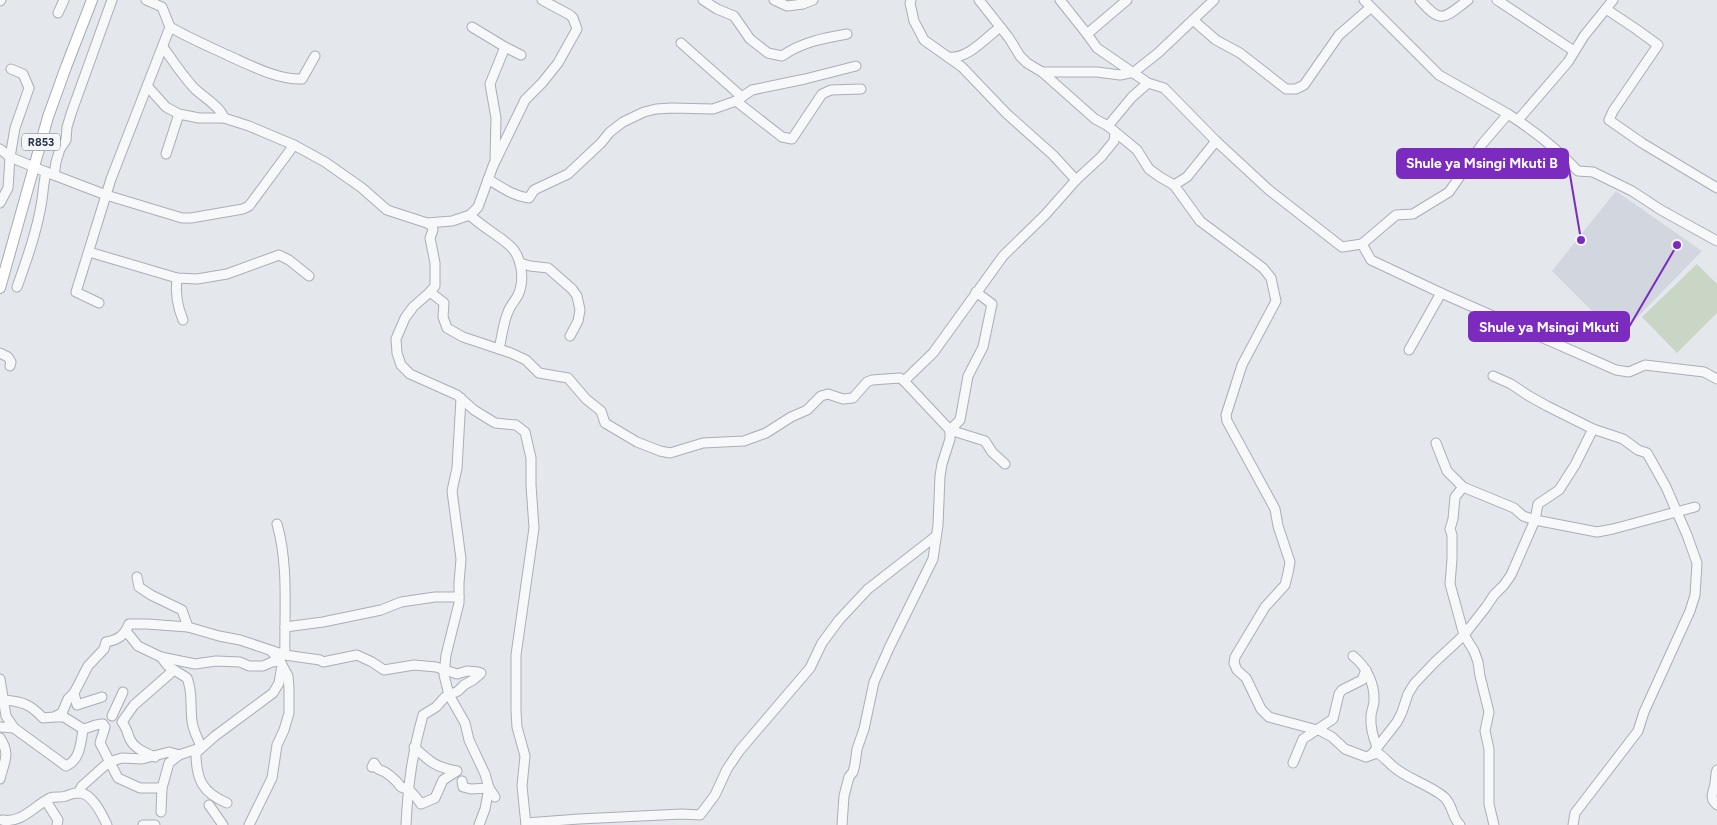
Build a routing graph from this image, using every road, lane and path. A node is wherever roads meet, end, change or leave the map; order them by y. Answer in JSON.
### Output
{"nodes":[{"id":1,"x":64,"y":0,"type":"edge"},
{"id":2,"x":92,"y":0,"type":"edge"},
{"id":3,"x":112,"y":0,"type":"edge"},
{"id":4,"x":146,"y":0,"type":"edge"},
{"id":5,"x":542,"y":0,"type":"edge"},
{"id":6,"x":703,"y":0,"type":"edge"},
{"id":7,"x":774,"y":0,"type":"edge"},
{"id":8,"x":813,"y":0,"type":"edge"},
{"id":9,"x":911,"y":0,"type":"edge"},
{"id":10,"x":979,"y":0,"type":"edge"},
{"id":11,"x":1060,"y":0,"type":"edge"},
{"id":12,"x":1127,"y":0,"type":"edge"},
{"id":13,"x":1214,"y":0,"type":"edge"},
{"id":14,"x":1364,"y":0,"type":"edge"},
{"id":15,"x":1420,"y":0,"type":"edge"},
{"id":16,"x":1468,"y":0,"type":"edge"},
{"id":17,"x":1497,"y":0,"type":"edge"},
{"id":18,"x":1613,"y":0,"type":"edge"},
{"id":19,"x":1370,"y":8,"type":"junction"},
{"id":20,"x":1606,"y":9,"type":"junction"},
{"id":21,"x":58,"y":13,"type":"dead end"},
{"id":22,"x":1193,"y":20,"type":"junction"},
{"id":23,"x":170,"y":27,"type":"junction"},
{"id":24,"x":472,"y":27,"type":"dead end"},
{"id":25,"x":1000,"y":27,"type":"junction"},
{"id":26,"x":848,"y":34,"type":"dead end"},
{"id":27,"x":1087,"y":34,"type":"junction"},
{"id":28,"x":681,"y":43,"type":"dead end"},
{"id":29,"x":163,"y":47,"type":"junction"},
{"id":30,"x":505,"y":47,"type":"junction"},
{"id":31,"x":1574,"y":51,"type":"junction"},
{"id":32,"x":521,"y":55,"type":"dead end"},
{"id":33,"x":315,"y":56,"type":"dead end"},
{"id":34,"x":948,"y":57,"type":"junction"},
{"id":35,"x":856,"y":66,"type":"dead end"},
{"id":36,"x":11,"y":69,"type":"dead end"},
{"id":37,"x":1042,"y":72,"type":"junction"},
{"id":38,"x":1134,"y":72,"type":"junction"},
{"id":39,"x":1148,"y":83,"type":"junction"},
{"id":40,"x":148,"y":87,"type":"junction"},
{"id":41,"x":861,"y":89,"type":"dead end"},
{"id":42,"x":739,"y":99,"type":"junction"},
{"id":43,"x":179,"y":114,"type":"junction"},
{"id":44,"x":1508,"y":114,"type":"junction"},
{"id":45,"x":224,"y":118,"type":"junction"},
{"id":46,"x":1518,"y":120,"type":"junction"},
{"id":47,"x":1108,"y":126,"type":"junction"},
{"id":48,"x":1115,"y":133,"type":"junction"},
{"id":49,"x":1216,"y":141,"type":"junction"},
{"id":50,"x":294,"y":145,"type":"junction"},
{"id":51,"x":0,"y":150,"type":"edge"},
{"id":52,"x":166,"y":154,"type":"dead end"},
{"id":53,"x":10,"y":157,"type":"junction"},
{"id":54,"x":496,"y":162,"type":"junction"},
{"id":55,"x":34,"y":166,"type":"junction"},
{"id":56,"x":50,"y":173,"type":"junction"},
{"id":57,"x":488,"y":179,"type":"junction"},
{"id":58,"x":1076,"y":180,"type":"junction"},
{"id":59,"x":1174,"y":185,"type":"junction"},
{"id":60,"x":1717,"y":188,"type":"edge"},
{"id":61,"x":106,"y":196,"type":"junction"},
{"id":62,"x":0,"y":203,"type":"edge"},
{"id":63,"x":470,"y":215,"type":"junction"},
{"id":64,"x":426,"y":223,"type":"junction"},
{"id":65,"x":1717,"y":241,"type":"edge"},
{"id":66,"x":1362,"y":244,"type":"junction"},
{"id":67,"x":89,"y":252,"type":"junction"},
{"id":68,"x":520,"y":263,"type":"junction"},
{"id":69,"x":2,"y":272,"type":"edge"},
{"id":70,"x":309,"y":276,"type":"dead end"},
{"id":71,"x":177,"y":278,"type":"junction"},
{"id":72,"x":17,"y":287,"type":"dead end"},
{"id":73,"x":0,"y":288,"type":"edge"},
{"id":74,"x":430,"y":292,"type":"junction"},
{"id":75,"x":976,"y":292,"type":"junction"},
{"id":76,"x":1441,"y":293,"type":"junction"},
{"id":77,"x":100,"y":303,"type":"dead end"},
{"id":78,"x":183,"y":320,"type":"dead end"},
{"id":79,"x":570,"y":336,"type":"dead end"},
{"id":80,"x":499,"y":349,"type":"junction"},
{"id":81,"x":1408,"y":350,"type":"dead end"},
{"id":82,"x":0,"y":353,"type":"edge"},
{"id":83,"x":10,"y":366,"type":"dead end"},
{"id":84,"x":1493,"y":376,"type":"dead end"},
{"id":85,"x":1717,"y":379,"type":"edge"},
{"id":86,"x":904,"y":382,"type":"junction"},
{"id":87,"x":461,"y":398,"type":"junction"},
{"id":88,"x":1594,"y":429,"type":"junction"},
{"id":89,"x":950,"y":430,"type":"junction"},
{"id":90,"x":1436,"y":442,"type":"dead end"},
{"id":91,"x":1005,"y":464,"type":"dead end"},
{"id":92,"x":1463,"y":487,"type":"junction"},
{"id":93,"x":1695,"y":507,"type":"dead end"},
{"id":94,"x":1678,"y":512,"type":"junction"},
{"id":95,"x":1536,"y":520,"type":"junction"},
{"id":96,"x":277,"y":524,"type":"dead end"},
{"id":97,"x":936,"y":536,"type":"junction"},
{"id":98,"x":137,"y":577,"type":"dead end"},
{"id":99,"x":459,"y":597,"type":"junction"},
{"id":100,"x":188,"y":627,"type":"junction"},
{"id":101,"x":285,"y":627,"type":"junction"},
{"id":102,"x":126,"y":631,"type":"junction"},
{"id":103,"x":1464,"y":635,"type":"junction"},
{"id":104,"x":285,"y":642,"type":"junction"},
{"id":105,"x":271,"y":651,"type":"junction"},
{"id":106,"x":1353,"y":656,"type":"dead end"},
{"id":107,"x":160,"y":657,"type":"junction"},
{"id":108,"x":283,"y":660,"type":"junction"},
{"id":109,"x":174,"y":670,"type":"junction"},
{"id":110,"x":444,"y":670,"type":"junction"},
{"id":111,"x":1366,"y":670,"type":"junction"},
{"id":112,"x":0,"y":679,"type":"edge"},
{"id":113,"x":123,"y":692,"type":"dead end"},
{"id":114,"x":74,"y":694,"type":"junction"},
{"id":115,"x":450,"y":695,"type":"junction"},
{"id":116,"x":102,"y":697,"type":"dead end"},
{"id":117,"x":5,"y":700,"type":"junction"},
{"id":118,"x":112,"y":716,"type":"junction"},
{"id":119,"x":54,"y":717,"type":"junction"},
{"id":120,"x":126,"y":717,"type":"junction"},
{"id":121,"x":103,"y":724,"type":"junction"},
{"id":122,"x":0,"y":727,"type":"edge"},
{"id":123,"x":14,"y":728,"type":"junction"},
{"id":124,"x":83,"y":729,"type":"junction"},
{"id":125,"x":1316,"y":730,"type":"junction"},
{"id":126,"x":0,"y":738,"type":"edge"},
{"id":127,"x":414,"y":747,"type":"junction"},
{"id":128,"x":201,"y":748,"type":"junction"},
{"id":129,"x":1374,"y":751,"type":"junction"},
{"id":130,"x":179,"y":755,"type":"junction"},
{"id":131,"x":154,"y":757,"type":"junction"},
{"id":132,"x":109,"y":762,"type":"junction"},
{"id":133,"x":1293,"y":763,"type":"dead end"},
{"id":134,"x":372,"y":767,"type":"dead end"},
{"id":135,"x":1717,"y":770,"type":"edge"},
{"id":136,"x":0,"y":779,"type":"edge"},
{"id":137,"x":462,"y":781,"type":"dead end"},
{"id":138,"x":162,"y":788,"type":"junction"},
{"id":139,"x":408,"y":788,"type":"junction"},
{"id":140,"x":488,"y":788,"type":"junction"},
{"id":141,"x":78,"y":793,"type":"junction"},
{"id":142,"x":495,"y":797,"type":"dead end"},
{"id":143,"x":46,"y":801,"type":"junction"},
{"id":144,"x":227,"y":803,"type":"dead end"},
{"id":145,"x":209,"y":805,"type":"dead end"},
{"id":146,"x":1717,"y":805,"type":"edge"},
{"id":147,"x":161,"y":812,"type":"dead end"},
{"id":148,"x":2,"y":819,"type":"edge"},
{"id":149,"x":526,"y":824,"type":"edge"},
{"id":150,"x":57,"y":825,"type":"edge"},
{"id":151,"x":107,"y":825,"type":"edge"},
{"id":152,"x":143,"y":825,"type":"edge"},
{"id":153,"x":155,"y":825,"type":"edge"},
{"id":154,"x":223,"y":825,"type":"edge"},
{"id":155,"x":250,"y":825,"type":"edge"},
{"id":156,"x":406,"y":825,"type":"edge"},
{"id":157,"x":479,"y":825,"type":"edge"},
{"id":158,"x":842,"y":825,"type":"edge"},
{"id":159,"x":1460,"y":825,"type":"edge"},
{"id":160,"x":1494,"y":825,"type":"edge"},
{"id":161,"x":1573,"y":825,"type":"edge"}],
"edges":[{"from":1,"to":21,"type":"street"},
{"from":2,"to":55,"type":"main road","number":"R853"},
{"from":3,"to":56,"type":"street"},
{"from":4,"to":23,"type":"street"},
{"from":5,"to":54,"type":"street"},
{"from":6,"to":26,"type":"street"},
{"from":7,"to":8,"type":"street"},
{"from":9,"to":34,"type":"street"},
{"from":10,"to":25,"type":"street"},
{"from":11,"to":27,"type":"street"},
{"from":12,"to":27,"type":"street"},
{"from":13,"to":22,"type":"street"},
{"from":14,"to":19,"type":"street"},
{"from":15,"to":16,"type":"street"},
{"from":17,"to":31,"type":"street"},
{"from":18,"to":20,"type":"street"},
{"from":19,"to":22,"type":"street"},
{"from":19,"to":44,"type":"street"},
{"from":20,"to":31,"type":"street"},
{"from":20,"to":60,"type":"street"},
{"from":22,"to":38,"type":"street"},
{"from":23,"to":29,"type":"street"},
{"from":23,"to":33,"type":"street"},
{"from":24,"to":30,"type":"street"},
{"from":25,"to":34,"type":"street"},
{"from":25,"to":37,"type":"street"},
{"from":27,"to":38,"type":"street"},
{"from":28,"to":42,"type":"street"},
{"from":29,"to":40,"type":"street"},
{"from":29,"to":45,"type":"street"},
{"from":30,"to":32,"type":"street"},
{"from":30,"to":54,"type":"street"},
{"from":31,"to":46,"type":"street"},
{"from":34,"to":58,"type":"street"},
{"from":35,"to":42,"type":"street"},
{"from":36,"to":53,"type":"street"},
{"from":37,"to":38,"type":"street"},
{"from":37,"to":47,"type":"street"},
{"from":38,"to":39,"type":"street"},
{"from":39,"to":47,"type":"street"},
{"from":39,"to":49,"type":"street"},
{"from":40,"to":43,"type":"street"},
{"from":40,"to":61,"type":"street"},
{"from":41,"to":42,"type":"street"},
{"from":42,"to":57,"type":"street"},
{"from":43,"to":45,"type":"street"},
{"from":43,"to":52,"type":"street"},
{"from":44,"to":46,"type":"street"},
{"from":44,"to":66,"type":"street"},
{"from":45,"to":50,"type":"street"},
{"from":46,"to":65,"type":"street"},
{"from":47,"to":48,"type":"street"},
{"from":48,"to":58,"type":"street"},
{"from":48,"to":59,"type":"street"},
{"from":49,"to":59,"type":"street"},
{"from":49,"to":66,"type":"street"},
{"from":50,"to":61,"type":"street"},
{"from":50,"to":64,"type":"street"},
{"from":51,"to":53,"type":"street"},
{"from":53,"to":55,"type":"street"},
{"from":53,"to":62,"type":"street"},
{"from":54,"to":57,"type":"street"},
{"from":55,"to":56,"type":"street"},
{"from":55,"to":69,"type":"main road","number":"R853"},
{"from":56,"to":61,"type":"street"},
{"from":56,"to":72,"type":"street"},
{"from":57,"to":63,"type":"street"},
{"from":58,"to":75,"type":"street"},
{"from":59,"to":125,"type":"street"},
{"from":61,"to":67,"type":"street"},
{"from":63,"to":64,"type":"street"},
{"from":63,"to":68,"type":"street"},
{"from":64,"to":74,"type":"street"},
{"from":66,"to":76,"type":"street"},
{"from":67,"to":71,"type":"street"},
{"from":67,"to":77,"type":"street"},
{"from":68,"to":79,"type":"street"},
{"from":68,"to":80,"type":"street"},
{"from":69,"to":73,"type":"main road","number":"R853"},
{"from":70,"to":71,"type":"street"},
{"from":71,"to":78,"type":"street"},
{"from":74,"to":80,"type":"street"},
{"from":74,"to":87,"type":"street"},
{"from":75,"to":86,"type":"street"},
{"from":75,"to":89,"type":"street"},
{"from":76,"to":81,"type":"street"},
{"from":76,"to":85,"type":"street"},
{"from":80,"to":86,"type":"street"},
{"from":82,"to":83,"type":"street"},
{"from":84,"to":88,"type":"street"},
{"from":86,"to":89,"type":"street"},
{"from":87,"to":99,"type":"street"},
{"from":87,"to":149,"type":"street"},
{"from":88,"to":94,"type":"street"},
{"from":88,"to":95,"type":"street"},
{"from":89,"to":91,"type":"street"},
{"from":89,"to":97,"type":"street"},
{"from":90,"to":92,"type":"street"},
{"from":92,"to":95,"type":"street"},
{"from":92,"to":103,"type":"street"},
{"from":93,"to":94,"type":"street"},
{"from":94,"to":95,"type":"street"},
{"from":94,"to":161,"type":"street"},
{"from":95,"to":103,"type":"street"},
{"from":96,"to":101,"type":"street"},
{"from":97,"to":149,"type":"street"},
{"from":97,"to":158,"type":"street"},
{"from":98,"to":100,"type":"street"},
{"from":99,"to":101,"type":"street"},
{"from":99,"to":110,"type":"street"},
{"from":100,"to":102,"type":"street"},
{"from":100,"to":105,"type":"street"},
{"from":101,"to":104,"type":"street"},
{"from":102,"to":107,"type":"street"},
{"from":102,"to":114,"type":"street"},
{"from":103,"to":129,"type":"street"},
{"from":103,"to":160,"type":"street"},
{"from":104,"to":105,"type":"street"},
{"from":104,"to":108,"type":"street"},
{"from":105,"to":108,"type":"street"},
{"from":106,"to":111,"type":"street"},
{"from":107,"to":108,"type":"street"},
{"from":107,"to":109,"type":"street"},
{"from":108,"to":110,"type":"street"},
{"from":108,"to":128,"type":"street"},
{"from":108,"to":155,"type":"street"},
{"from":109,"to":120,"type":"street"},
{"from":109,"to":128,"type":"street"},
{"from":110,"to":115,"type":"street"},
{"from":110,"to":115,"type":"street"},
{"from":111,"to":125,"type":"street"},
{"from":111,"to":129,"type":"street"},
{"from":112,"to":117,"type":"street"},
{"from":113,"to":118,"type":"street"},
{"from":114,"to":116,"type":"street"},
{"from":114,"to":119,"type":"street"},
{"from":115,"to":127,"type":"street"},
{"from":115,"to":140,"type":"street"},
{"from":117,"to":119,"type":"street"},
{"from":117,"to":123,"type":"street"},
{"from":118,"to":120,"type":"street"},
{"from":118,"to":121,"type":"street"},
{"from":119,"to":124,"type":"street"},
{"from":120,"to":131,"type":"street"},
{"from":121,"to":124,"type":"street"},
{"from":121,"to":132,"type":"street"},
{"from":122,"to":123,"type":"street"},
{"from":123,"to":124,"type":"street"},
{"from":125,"to":129,"type":"street"},
{"from":125,"to":133,"type":"street"},
{"from":126,"to":136,"type":"street"},
{"from":127,"to":139,"type":"street"},
{"from":127,"to":139,"type":"street"},
{"from":128,"to":130,"type":"street"},
{"from":128,"to":144,"type":"street"},
{"from":129,"to":159,"type":"street"},
{"from":130,"to":131,"type":"street"},
{"from":130,"to":138,"type":"street"},
{"from":131,"to":132,"type":"street"},
{"from":132,"to":138,"type":"street"},
{"from":132,"to":141,"type":"street"},
{"from":134,"to":139,"type":"street"},
{"from":135,"to":146,"type":"street"},
{"from":137,"to":140,"type":"street"},
{"from":138,"to":147,"type":"street"},
{"from":139,"to":156,"type":"street"},
{"from":140,"to":142,"type":"street"},
{"from":140,"to":157,"type":"street"},
{"from":141,"to":143,"type":"street"},
{"from":141,"to":151,"type":"street"},
{"from":143,"to":148,"type":"street"},
{"from":143,"to":150,"type":"street"},
{"from":145,"to":154,"type":"street"},
{"from":152,"to":153,"type":"street"}]}
